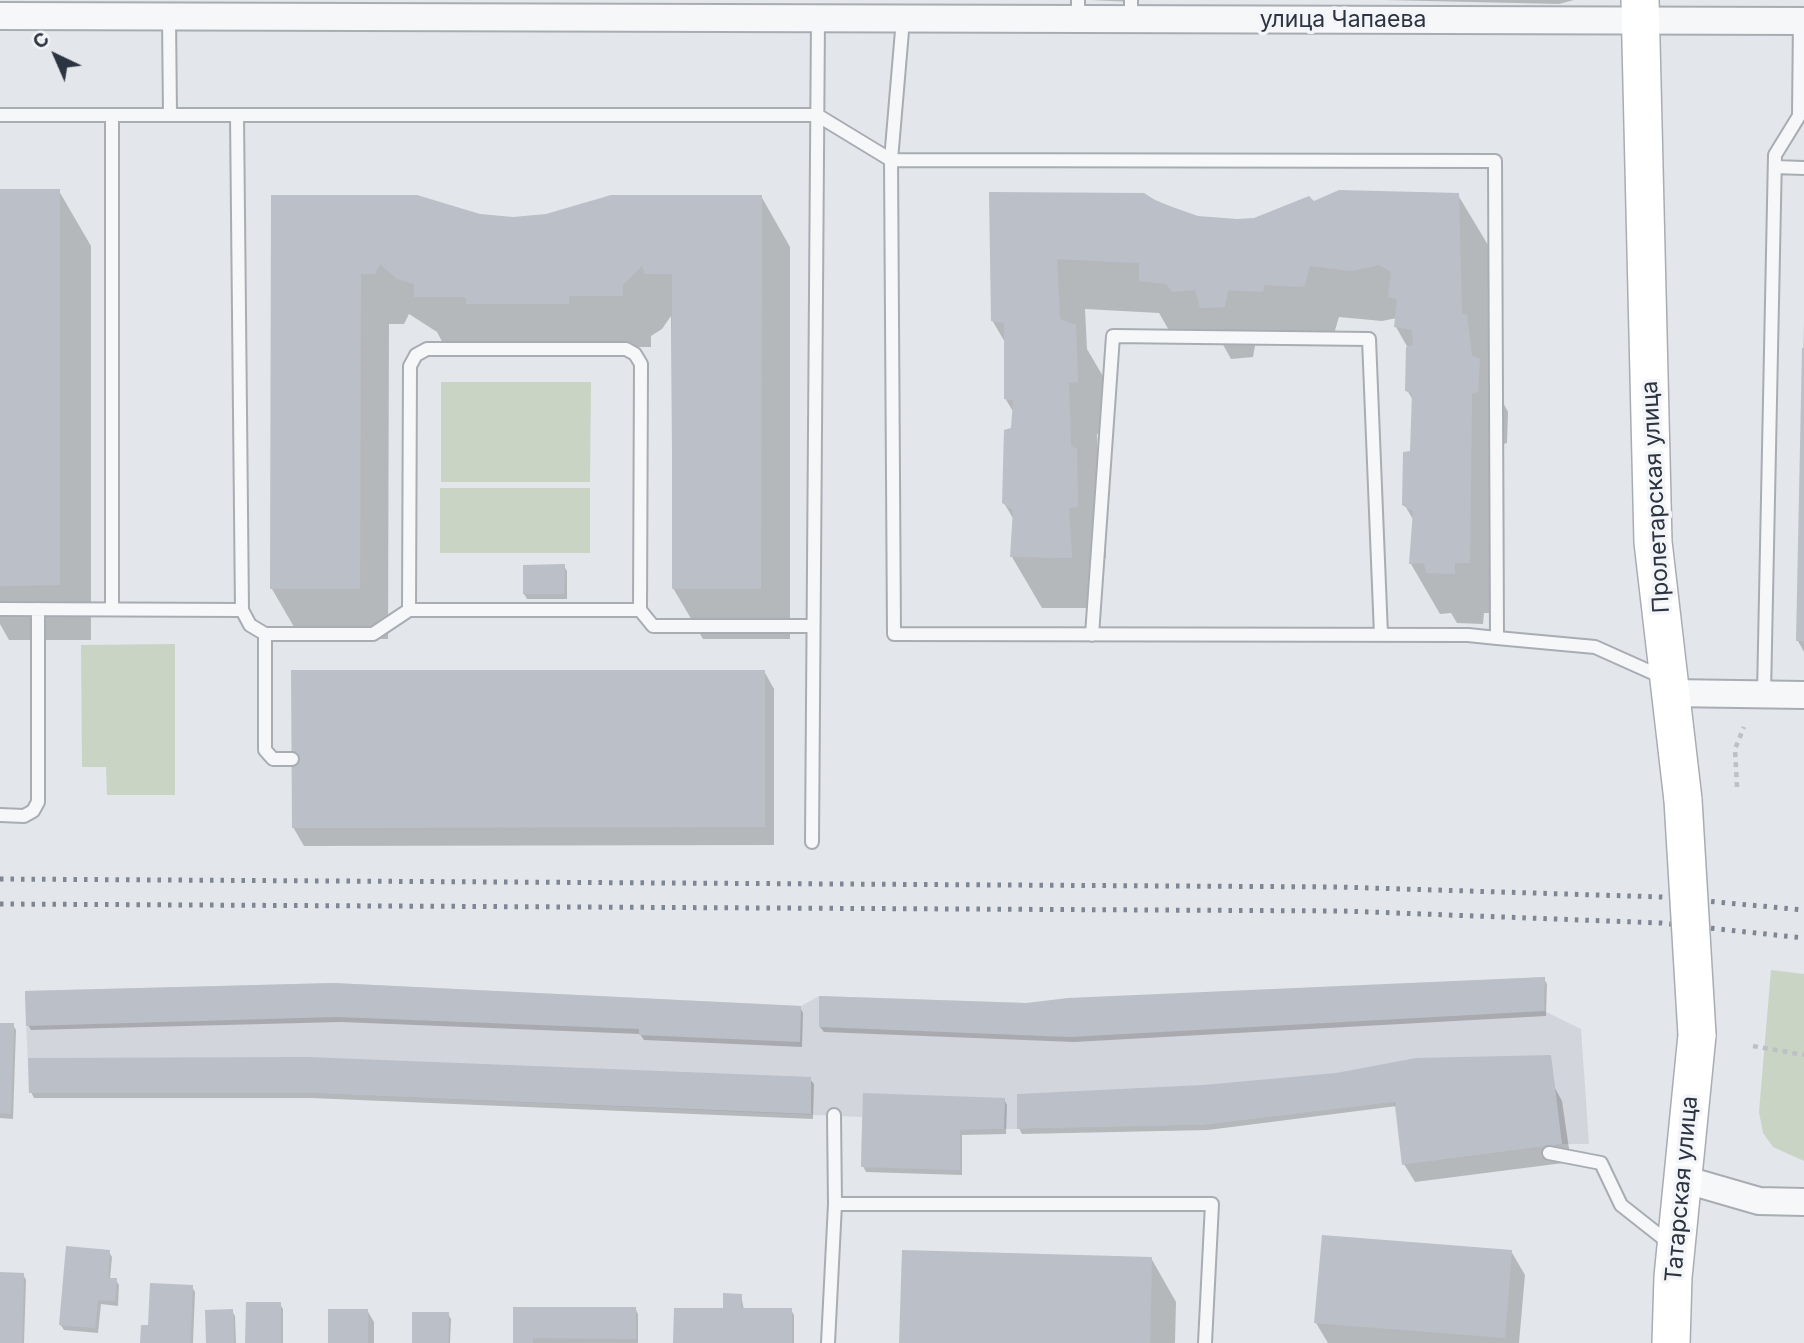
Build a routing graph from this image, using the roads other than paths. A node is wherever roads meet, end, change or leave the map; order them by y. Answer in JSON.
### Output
{"nodes":[{"id":1,"x":754,"y":9,"type":"edge"},
{"id":2,"x":1078,"y":10,"type":"edge"},
{"id":3,"x":1131,"y":10,"type":"edge"},
{"id":4,"x":1640,"y":10,"type":"edge"},
{"id":5,"x":0,"y":16,"type":"edge"},
{"id":6,"x":169,"y":17,"type":"junction"},
{"id":7,"x":818,"y":18,"type":"junction"},
{"id":8,"x":903,"y":19,"type":"junction"},
{"id":9,"x":1802,"y":22,"type":"edge"},
{"id":10,"x":0,"y":115,"type":"edge"},
{"id":11,"x":112,"y":115,"type":"junction"},
{"id":12,"x":170,"y":115,"type":"junction"},
{"id":13,"x":237,"y":115,"type":"junction"},
{"id":14,"x":817,"y":115,"type":"junction"},
{"id":15,"x":891,"y":160,"type":"junction"},
{"id":16,"x":1775,"y":167,"type":"junction"},
{"id":17,"x":1804,"y":168,"type":"edge"},
{"id":18,"x":0,"y":609,"type":"edge"},
{"id":19,"x":38,"y":609,"type":"junction"},
{"id":20,"x":112,"y":609,"type":"junction"},
{"id":21,"x":242,"y":610,"type":"junction"},
{"id":22,"x":409,"y":610,"type":"junction"},
{"id":23,"x":640,"y":610,"type":"junction"},
{"id":24,"x":813,"y":626,"type":"junction"},
{"id":25,"x":265,"y":634,"type":"junction"},
{"id":26,"x":1092,"y":635,"type":"junction"},
{"id":27,"x":1381,"y":635,"type":"junction"},
{"id":28,"x":1497,"y":638,"type":"junction"},
{"id":29,"x":1670,"y":687,"type":"junction"},
{"id":30,"x":1764,"y":694,"type":"junction"},
{"id":31,"x":1804,"y":695,"type":"edge"},
{"id":32,"x":292,"y":759,"type":"dead end"},
{"id":33,"x":0,"y":815,"type":"edge"},
{"id":34,"x":812,"y":842,"type":"dead end"},
{"id":35,"x":1697,"y":1035,"type":"joint"},
{"id":36,"x":834,"y":1115,"type":"dead end"},
{"id":37,"x":1549,"y":1153,"type":"dead end"},
{"id":38,"x":1683,"y":1179,"type":"junction"},
{"id":39,"x":1804,"y":1202,"type":"edge"},
{"id":40,"x":835,"y":1204,"type":"junction"},
{"id":41,"x":1676,"y":1248,"type":"junction"},
{"id":42,"x":828,"y":1343,"type":"edge"},
{"id":43,"x":1205,"y":1343,"type":"edge"},
{"id":44,"x":1671,"y":1343,"type":"edge"}],
"edges":[{"from":1,"to":6,"type":"street","name":"улица Чапаева"},
{"from":1,"to":7,"type":"street","name":"улица Чапаева"},
{"from":2,"to":3,"type":"street","name":"улица Чапаева"},
{"from":2,"to":8,"type":"street","name":"улица Чапаева"},
{"from":3,"to":4,"type":"street","name":"улица Чапаева"},
{"from":4,"to":9,"type":"street","name":"улица Чапаева"},
{"from":4,"to":29,"type":"street","name":"Пролетарская улица"},
{"from":5,"to":6,"type":"street","name":"улица Чапаева"},
{"from":6,"to":12,"type":"lane"},
{"from":7,"to":8,"type":"street","name":"улица Чапаева"},
{"from":7,"to":14,"type":"lane"},
{"from":8,"to":15,"type":"lane"},
{"from":9,"to":16,"type":"lane"},
{"from":10,"to":11,"type":"lane"},
{"from":11,"to":12,"type":"lane"},
{"from":11,"to":20,"type":"lane"},
{"from":12,"to":13,"type":"lane"},
{"from":13,"to":14,"type":"lane"},
{"from":13,"to":21,"type":"lane"},
{"from":14,"to":15,"type":"lane"},
{"from":14,"to":24,"type":"lane"},
{"from":15,"to":26,"type":"lane"},
{"from":15,"to":28,"type":"lane"},
{"from":16,"to":17,"type":"lane"},
{"from":16,"to":30,"type":"lane"},
{"from":18,"to":19,"type":"lane"},
{"from":19,"to":20,"type":"lane"},
{"from":19,"to":33,"type":"lane"},
{"from":20,"to":21,"type":"lane"},
{"from":21,"to":25,"type":"lane"},
{"from":22,"to":23,"type":"lane"},
{"from":22,"to":23,"type":"lane"},
{"from":22,"to":25,"type":"lane"},
{"from":23,"to":24,"type":"lane"},
{"from":24,"to":34,"type":"lane"},
{"from":25,"to":32,"type":"lane"},
{"from":26,"to":27,"type":"lane"},
{"from":26,"to":27,"type":"lane"},
{"from":27,"to":28,"type":"lane"},
{"from":28,"to":29,"type":"lane"},
{"from":29,"to":30,"type":"street"},
{"from":29,"to":35,"type":"street","name":"Пролетарская улица","bridge":true},
{"from":30,"to":31,"type":"street"},
{"from":35,"to":38,"type":"street","name":"Татарская улица"},
{"from":36,"to":40,"type":"lane"},
{"from":37,"to":41,"type":"lane"},
{"from":38,"to":39,"type":"street"},
{"from":38,"to":41,"type":"street","name":"Татарская улица"},
{"from":40,"to":42,"type":"lane"},
{"from":40,"to":43,"type":"lane"},
{"from":41,"to":44,"type":"street","name":"Татарская улица"}]}
